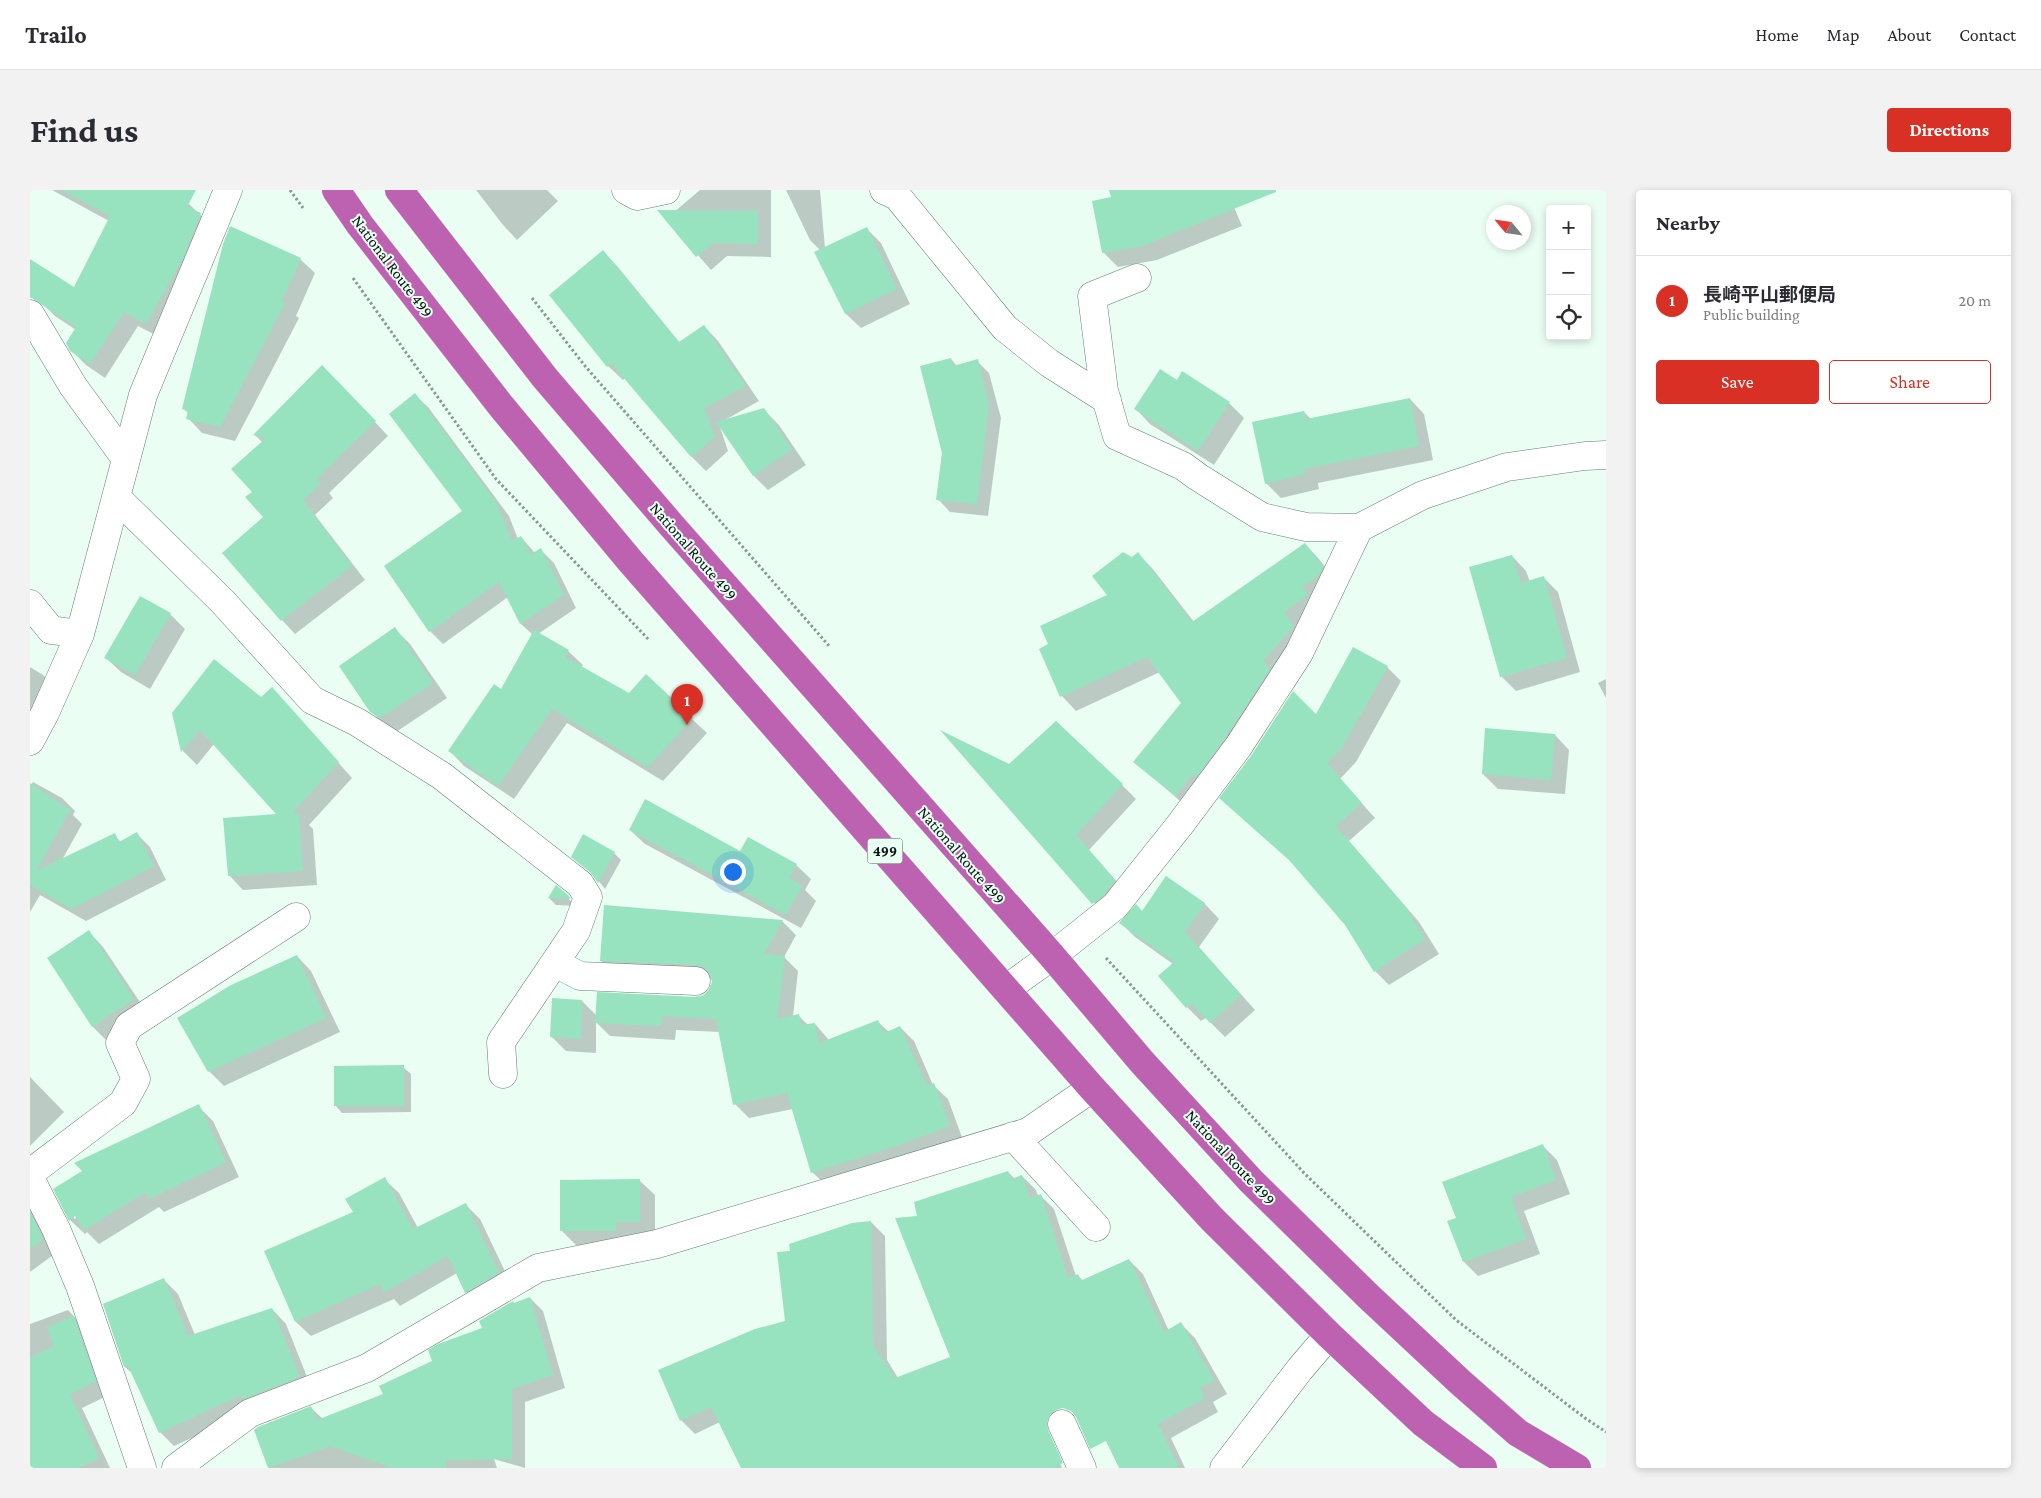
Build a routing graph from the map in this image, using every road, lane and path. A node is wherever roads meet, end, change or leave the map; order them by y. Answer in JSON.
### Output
{"nodes":[{"id":1,"x":228,"y":190,"type":"edge"},
{"id":2,"x":336,"y":190,"type":"edge"},
{"id":3,"x":399,"y":190,"type":"edge"},
{"id":4,"x":626,"y":190,"type":"edge"},
{"id":5,"x":666,"y":190,"type":"edge"},
{"id":6,"x":884,"y":190,"type":"edge"},
{"id":7,"x":1137,"y":278,"type":"dead end"},
{"id":8,"x":530,"y":297,"type":"dead end"},
{"id":9,"x":30,"y":314,"type":"edge"},
{"id":10,"x":1107,"y":400,"type":"junction"},
{"id":11,"x":1606,"y":455,"type":"edge"},
{"id":12,"x":126,"y":459,"type":"junction"},
{"id":13,"x":116,"y":497,"type":"junction"},
{"id":14,"x":1359,"y":528,"type":"junction"},
{"id":15,"x":30,"y":604,"type":"edge"},
{"id":16,"x":80,"y":634,"type":"junction"},
{"id":17,"x":831,"y":648,"type":"dead end"},
{"id":18,"x":30,"y":741,"type":"edge"},
{"id":19,"x":296,"y":917,"type":"dead end"},
{"id":20,"x":1081,"y":932,"type":"junction"},
{"id":21,"x":1052,"y":956,"type":"junction"},
{"id":22,"x":555,"y":963,"type":"junction"},
{"id":23,"x":696,"y":981,"type":"dead end"},
{"id":24,"x":1006,"y":989,"type":"junction"},
{"id":25,"x":503,"y":1074,"type":"dead end"},
{"id":26,"x":1092,"y":1088,"type":"junction"},
{"id":27,"x":1013,"y":1136,"type":"junction"},
{"id":28,"x":30,"y":1173,"type":"edge"},
{"id":29,"x":30,"y":1178,"type":"edge"},
{"id":30,"x":1096,"y":1227,"type":"dead end"},
{"id":31,"x":1330,"y":1336,"type":"junction"},
{"id":32,"x":1062,"y":1424,"type":"dead end"},
{"id":33,"x":1606,"y":1432,"type":"edge"},
{"id":34,"x":142,"y":1468,"type":"edge"},
{"id":35,"x":176,"y":1468,"type":"edge"},
{"id":36,"x":1082,"y":1468,"type":"edge"},
{"id":37,"x":1224,"y":1468,"type":"edge"},
{"id":38,"x":1483,"y":1468,"type":"edge"},
{"id":39,"x":1577,"y":1468,"type":"edge"}],
"edges":[{"from":1,"to":12,"type":"street"},
{"from":2,"to":24,"type":"highway","name":"National Route 499","number":"499"},
{"from":3,"to":21,"type":"highway","name":"National Route 499"},
{"from":4,"to":5,"type":"street"},
{"from":6,"to":10,"type":"street"},
{"from":7,"to":10,"type":"street"},
{"from":8,"to":17,"type":"path"},
{"from":9,"to":12,"type":"street"},
{"from":10,"to":14,"type":"street"},
{"from":11,"to":14,"type":"street"},
{"from":12,"to":13,"type":"street"},
{"from":13,"to":16,"type":"street"},
{"from":13,"to":22,"type":"street"},
{"from":14,"to":20,"type":"street"},
{"from":15,"to":16,"type":"street"},
{"from":16,"to":18,"type":"street"},
{"from":19,"to":28,"type":"street"},
{"from":20,"to":21,"type":"street"},
{"from":20,"to":33,"type":"path"},
{"from":21,"to":24,"type":"street"},
{"from":21,"to":39,"type":"highway","name":"National Route 499"},
{"from":22,"to":23,"type":"street"},
{"from":22,"to":25,"type":"street"},
{"from":24,"to":26,"type":"highway","name":"National Route 499","number":"499"},
{"from":26,"to":27,"type":"street"},
{"from":26,"to":31,"type":"highway","name":"National Route 499","number":"499"},
{"from":27,"to":30,"type":"street"},
{"from":27,"to":35,"type":"street"},
{"from":29,"to":34,"type":"street"},
{"from":31,"to":37,"type":"street"},
{"from":31,"to":38,"type":"highway","name":"National Route 499","number":"499"},
{"from":32,"to":36,"type":"street"}]}
